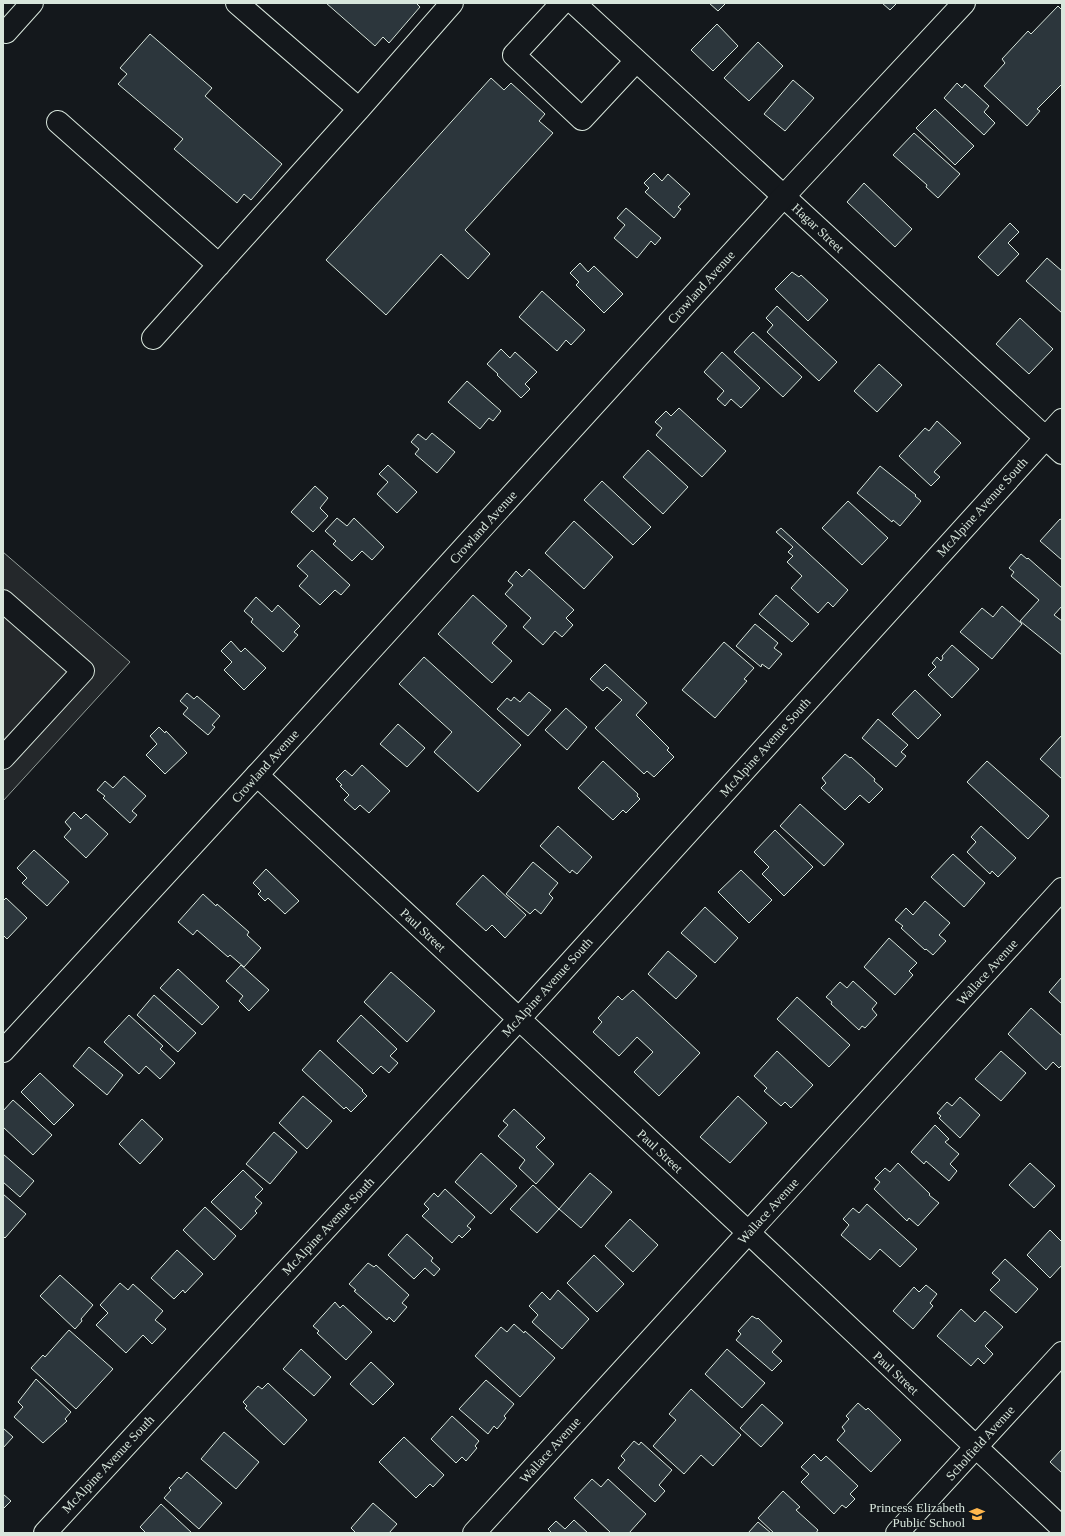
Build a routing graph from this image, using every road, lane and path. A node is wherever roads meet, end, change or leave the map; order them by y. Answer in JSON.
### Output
{"nodes":[{"id":1,"x":32,"y":3,"type":"edge"},
{"id":2,"x":237,"y":3,"type":"edge"},
{"id":3,"x":452,"y":3,"type":"edge"},
{"id":4,"x":562,"y":3,"type":"edge"},
{"id":5,"x":574,"y":3,"type":"edge"},
{"id":6,"x":964,"y":3,"type":"edge"},
{"id":7,"x":6,"y":32,"type":"dead end"},
{"id":8,"x":636,"y":61,"type":"junction"},
{"id":9,"x":359,"y":109,"type":"junction"},
{"id":10,"x":58,"y":122,"type":"dead end"},
{"id":11,"x":784,"y":196,"type":"junction"},
{"id":12,"x":219,"y":265,"type":"junction"},
{"id":13,"x":153,"y":338,"type":"dead end"},
{"id":14,"x":1062,"y":420,"type":"edge"},
{"id":15,"x":1045,"y":438,"type":"junction"},
{"id":16,"x":1062,"y":453,"type":"edge"},
{"id":17,"x":3,"y":601,"type":"edge"},
{"id":18,"x":3,"y":758,"type":"edge"},
{"id":19,"x":257,"y":775,"type":"junction"},
{"id":20,"x":1062,"y":889,"type":"edge"},
{"id":21,"x":519,"y":1019,"type":"junction"},
{"id":22,"x":3,"y":1051,"type":"edge"},
{"id":23,"x":749,"y":1233,"type":"junction"},
{"id":24,"x":1062,"y":1353,"type":"edge"},
{"id":25,"x":975,"y":1448,"type":"junction"},
{"id":26,"x":1062,"y":1528,"type":"edge"},
{"id":27,"x":45,"y":1533,"type":"edge"},
{"id":28,"x":474,"y":1533,"type":"edge"},
{"id":29,"x":897,"y":1533,"type":"edge"}],
"edges":[{"from":1,"to":7,"type":"street"},
{"from":2,"to":9,"type":"street"},
{"from":3,"to":9,"type":"street"},
{"from":4,"to":8,"type":"street"},
{"from":5,"to":8,"type":"street","name":"Hagar Street"},
{"from":6,"to":11,"type":"street","name":"Crowland Avenue"},
{"from":8,"to":11,"type":"street","name":"Hagar Street"},
{"from":9,"to":12,"type":"street"},
{"from":10,"to":12,"type":"street"},
{"from":11,"to":15,"type":"street","name":"Hagar Street"},
{"from":11,"to":19,"type":"street","name":"Crowland Avenue"},
{"from":12,"to":13,"type":"street"},
{"from":14,"to":15,"type":"street","name":"McAlpine Avenue South"},
{"from":15,"to":16,"type":"street","name":"Hagar Street"},
{"from":15,"to":21,"type":"street","name":"McAlpine Avenue South"},
{"from":17,"to":18,"type":"street"},
{"from":19,"to":21,"type":"street","name":"Paul Street"},
{"from":19,"to":22,"type":"street","name":"Crowland Avenue"},
{"from":20,"to":23,"type":"street","name":"Wallace Avenue"},
{"from":21,"to":23,"type":"street","name":"Paul Street"},
{"from":21,"to":27,"type":"street","name":"McAlpine Avenue South"},
{"from":23,"to":25,"type":"street","name":"Paul Street"},
{"from":23,"to":28,"type":"street","name":"Wallace Avenue"},
{"from":24,"to":25,"type":"street","name":"Scholfield Avenue"},
{"from":25,"to":26,"type":"street","name":"Paul Street"},
{"from":25,"to":29,"type":"street","name":"Scholfield Avenue"}]}
